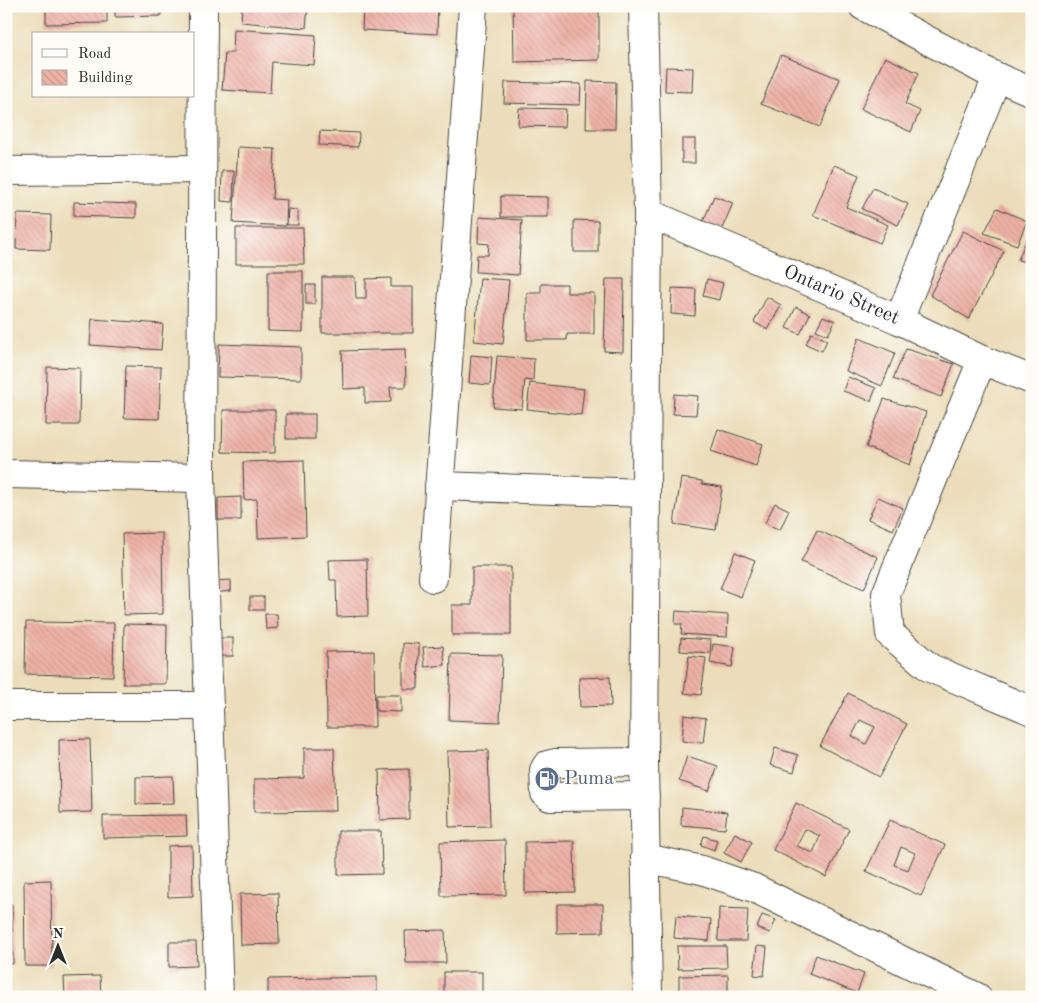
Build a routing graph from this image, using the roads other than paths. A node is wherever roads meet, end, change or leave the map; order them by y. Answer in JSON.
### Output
{"nodes":[{"id":1,"x":203,"y":6,"type":"edge"},
{"id":2,"x":473,"y":6,"type":"edge"},
{"id":3,"x":643,"y":6,"type":"edge"},
{"id":4,"x":863,"y":6,"type":"edge"},
{"id":5,"x":998,"y":77,"type":"junction"},
{"id":6,"x":1032,"y":92,"type":"edge"},
{"id":7,"x":201,"y":169,"type":"junction"},
{"id":8,"x":6,"y":171,"type":"edge"},
{"id":9,"x":648,"y":213,"type":"junction"},
{"id":10,"x":899,"y":320,"type":"junction"},
{"id":11,"x":982,"y":360,"type":"junction"},
{"id":12,"x":1032,"y":380,"type":"edge"},
{"id":13,"x":6,"y":474,"type":"edge"},
{"id":14,"x":200,"y":478,"type":"junction"},
{"id":15,"x":439,"y":486,"type":"junction"},
{"id":16,"x":645,"y":493,"type":"junction"},
{"id":17,"x":433,"y":578,"type":"dead end"},
{"id":18,"x":6,"y":706,"type":"edge"},
{"id":19,"x":208,"y":706,"type":"junction"},
{"id":20,"x":1032,"y":711,"type":"edge"},
{"id":21,"x":644,"y":762,"type":"junction"},
{"id":22,"x":645,"y":796,"type":"junction"},
{"id":23,"x":645,"y":858,"type":"junction"},
{"id":24,"x":219,"y":997,"type":"edge"},
{"id":25,"x":648,"y":997,"type":"edge"},
{"id":26,"x":977,"y":997,"type":"edge"}],
"edges":[{"from":1,"to":7,"type":"street"},
{"from":2,"to":15,"type":"street"},
{"from":3,"to":9,"type":"street"},
{"from":4,"to":5,"type":"street"},
{"from":5,"to":6,"type":"street"},
{"from":5,"to":10,"type":"street"},
{"from":7,"to":8,"type":"street"},
{"from":7,"to":14,"type":"street"},
{"from":9,"to":10,"type":"street","name":"Ontario Street"},
{"from":9,"to":16,"type":"street"},
{"from":10,"to":11,"type":"street","name":"Ontario Street"},
{"from":11,"to":12,"type":"street","name":"Ontario Street"},
{"from":11,"to":20,"type":"street"},
{"from":13,"to":14,"type":"street"},
{"from":14,"to":19,"type":"street"},
{"from":15,"to":16,"type":"street"},
{"from":15,"to":17,"type":"street"},
{"from":16,"to":21,"type":"street"},
{"from":18,"to":19,"type":"street"},
{"from":19,"to":24,"type":"street"},
{"from":21,"to":22,"type":"street"},
{"from":21,"to":22,"type":"street"},
{"from":22,"to":23,"type":"street"},
{"from":23,"to":25,"type":"street"},
{"from":23,"to":26,"type":"street"}]}
